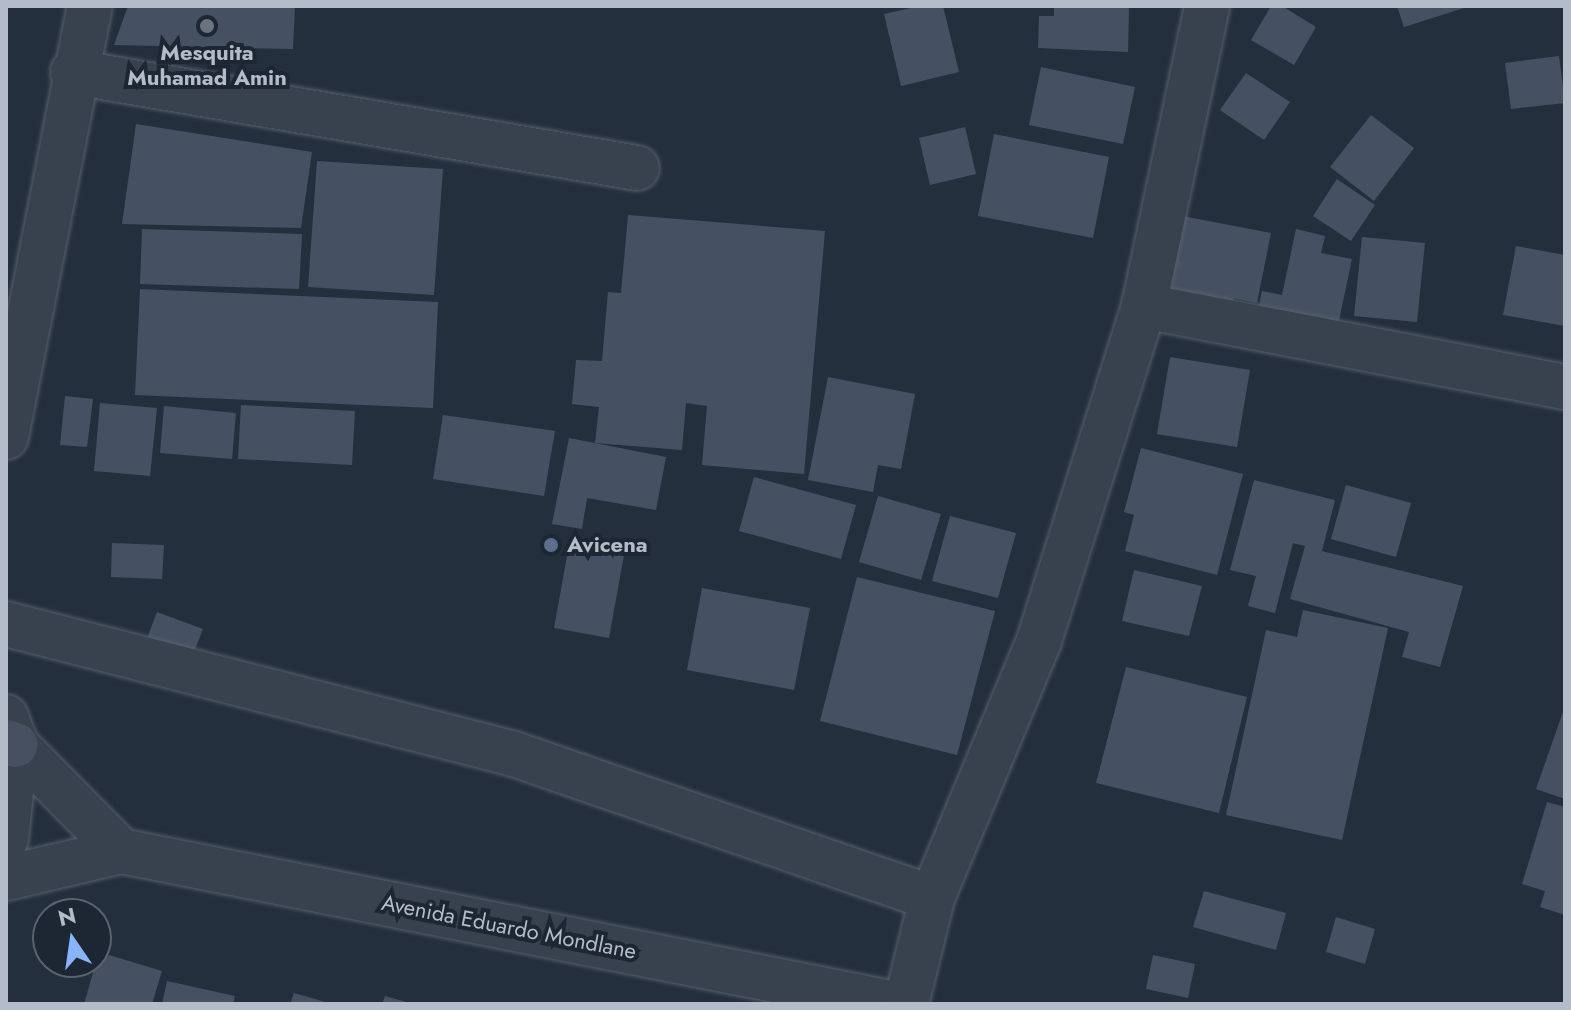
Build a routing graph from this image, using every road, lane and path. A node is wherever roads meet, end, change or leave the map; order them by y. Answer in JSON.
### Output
{"nodes":[{"id":1,"x":90,"y":6,"type":"edge"},
{"id":2,"x":1207,"y":6,"type":"edge"},
{"id":3,"x":73,"y":72,"type":"junction"},
{"id":4,"x":637,"y":168,"type":"dead end"},
{"id":5,"x":1144,"y":306,"type":"junction"},
{"id":6,"x":1565,"y":387,"type":"edge"},
{"id":7,"x":6,"y":437,"type":"edge"},
{"id":8,"x":6,"y":624,"type":"edge"},
{"id":9,"x":9,"y":735,"type":"edge"},
{"id":10,"x":6,"y":839,"type":"edge"},
{"id":11,"x":121,"y":851,"type":"junction"},
{"id":12,"x":6,"y":878,"type":"edge"},
{"id":13,"x":932,"y":898,"type":"junction"},
{"id":14,"x":896,"y":1004,"type":"edge"},
{"id":15,"x":906,"y":1004,"type":"edge"}],
"edges":[{"from":1,"to":3,"type":"street"},
{"from":2,"to":5,"type":"street"},
{"from":3,"to":4,"type":"street"},
{"from":3,"to":7,"type":"street"},
{"from":5,"to":6,"type":"street"},
{"from":5,"to":13,"type":"street"},
{"from":8,"to":13,"type":"street"},
{"from":9,"to":10,"type":"street"},
{"from":9,"to":11,"type":"street"},
{"from":11,"to":12,"type":"street","name":"Avenida Eduardo Mondlane"},
{"from":11,"to":14,"type":"street","name":"Avenida Eduardo Mondlane"},
{"from":13,"to":15,"type":"street"}]}
